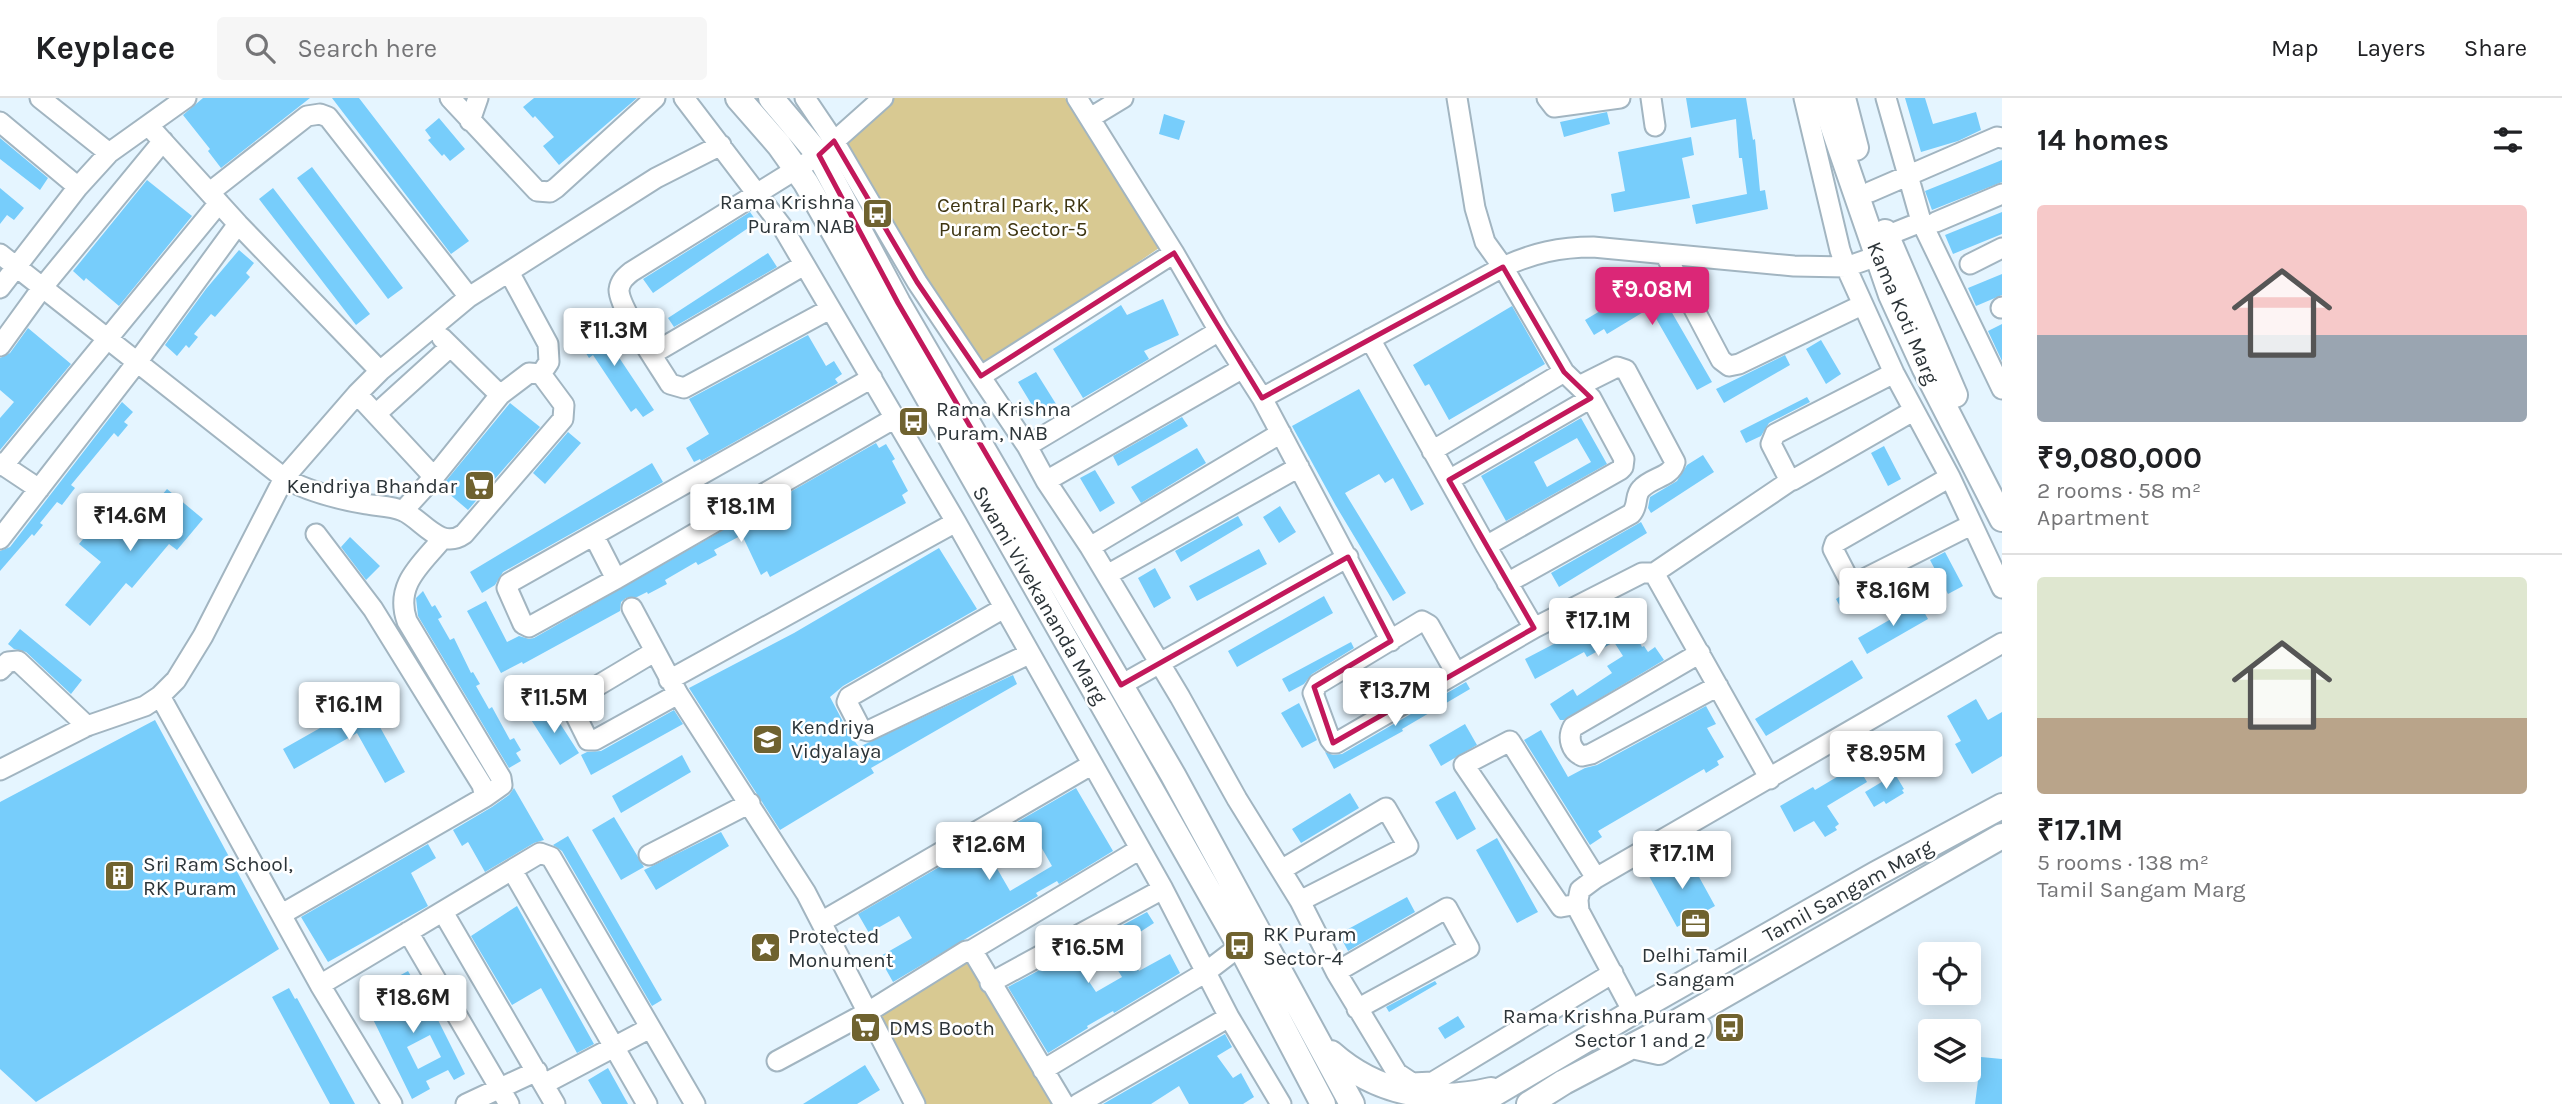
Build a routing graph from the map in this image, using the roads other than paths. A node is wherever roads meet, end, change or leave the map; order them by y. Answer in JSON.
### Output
{"nodes":[{"id":1,"x":40,"y":98,"type":"edge"},
{"id":2,"x":450,"y":98,"type":"edge"},
{"id":3,"x":478,"y":98,"type":"edge"},
{"id":4,"x":655,"y":98,"type":"edge"},
{"id":5,"x":684,"y":98,"type":"edge"},
{"id":6,"x":738,"y":98,"type":"edge"},
{"id":7,"x":771,"y":98,"type":"edge"},
{"id":8,"x":805,"y":98,"type":"edge"},
{"id":9,"x":883,"y":98,"type":"edge"},
{"id":10,"x":1077,"y":98,"type":"edge"},
{"id":11,"x":1123,"y":98,"type":"edge"},
{"id":12,"x":1457,"y":98,"type":"edge"},
{"id":13,"x":1547,"y":98,"type":"edge"},
{"id":14,"x":1620,"y":98,"type":"edge"},
{"id":15,"x":1651,"y":98,"type":"edge"},
{"id":16,"x":1804,"y":98,"type":"edge"},
{"id":17,"x":1824,"y":98,"type":"edge"},
{"id":18,"x":1843,"y":98,"type":"edge"},
{"id":19,"x":1886,"y":98,"type":"edge"},
{"id":20,"x":172,"y":102,"type":"edge"},
{"id":21,"x":1090,"y":118,"type":"junction"},
{"id":22,"x":470,"y":121,"type":"junction"},
{"id":23,"x":0,"y":122,"type":"edge"},
{"id":24,"x":148,"y":125,"type":"junction"},
{"id":25,"x":1655,"y":126,"type":"dead end"},
{"id":26,"x":2002,"y":138,"type":"edge"},
{"id":27,"x":163,"y":141,"type":"junction"},
{"id":28,"x":721,"y":145,"type":"junction"},
{"id":29,"x":827,"y":148,"type":"junction"},
{"id":30,"x":108,"y":153,"type":"junction"},
{"id":31,"x":796,"y":170,"type":"junction"},
{"id":32,"x":1908,"y":176,"type":"junction"},
{"id":33,"x":78,"y":187,"type":"junction"},
{"id":34,"x":757,"y":192,"type":"junction"},
{"id":35,"x":1870,"y":192,"type":"junction"},
{"id":36,"x":2002,"y":194,"type":"edge"},
{"id":37,"x":214,"y":198,"type":"junction"},
{"id":38,"x":1929,"y":222,"type":"junction"},
{"id":39,"x":238,"y":224,"type":"junction"},
{"id":40,"x":1885,"y":248,"type":"junction"},
{"id":41,"x":2002,"y":248,"type":"edge"},
{"id":42,"x":1174,"y":253,"type":"junction"},
{"id":43,"x":0,"y":254,"type":"edge"},
{"id":44,"x":1665,"y":254,"type":"junction"},
{"id":45,"x":1969,"y":264,"type":"dead end"},
{"id":46,"x":804,"y":265,"type":"junction"},
{"id":47,"x":16,"y":267,"type":"junction"},
{"id":48,"x":1503,"y":267,"type":"junction"},
{"id":49,"x":1846,"y":267,"type":"junction"},
{"id":50,"x":509,"y":272,"type":"junction"},
{"id":51,"x":0,"y":288,"type":"edge"},
{"id":52,"x":42,"y":288,"type":"junction"},
{"id":53,"x":469,"y":297,"type":"junction"},
{"id":54,"x":1862,"y":305,"type":"junction"},
{"id":55,"x":830,"y":309,"type":"junction"},
{"id":56,"x":431,"y":328,"type":"junction"},
{"id":57,"x":1219,"y":331,"type":"junction"},
{"id":58,"x":107,"y":337,"type":"junction"},
{"id":59,"x":1370,"y":339,"type":"junction"},
{"id":60,"x":0,"y":346,"type":"edge"},
{"id":61,"x":450,"y":347,"type":"junction"},
{"id":62,"x":652,"y":354,"type":"junction"},
{"id":63,"x":138,"y":361,"type":"junction"},
{"id":64,"x":1242,"y":368,"type":"junction"},
{"id":65,"x":380,"y":371,"type":"junction"},
{"id":66,"x":1564,"y":372,"type":"junction"},
{"id":67,"x":1894,"y":373,"type":"junction"},
{"id":68,"x":541,"y":374,"type":"junction"},
{"id":69,"x":981,"y":376,"type":"junction"},
{"id":70,"x":872,"y":379,"type":"junction"},
{"id":71,"x":2002,"y":389,"type":"edge"},
{"id":72,"x":1585,"y":392,"type":"junction"},
{"id":73,"x":357,"y":394,"type":"junction"},
{"id":74,"x":500,"y":395,"type":"junction"},
{"id":75,"x":1262,"y":398,"type":"junction"},
{"id":76,"x":1913,"y":411,"type":"junction"},
{"id":77,"x":376,"y":414,"type":"junction"},
{"id":78,"x":895,"y":418,"type":"junction"},
{"id":79,"x":1281,"y":433,"type":"junction"},
{"id":80,"x":1027,"y":446,"type":"junction"},
{"id":81,"x":1432,"y":451,"type":"junction"},
{"id":82,"x":1,"y":464,"type":"edge"},
{"id":83,"x":1624,"y":464,"type":"junction"},
{"id":84,"x":1299,"y":467,"type":"junction"},
{"id":85,"x":434,"y":477,"type":"junction"},
{"id":86,"x":1950,"y":477,"type":"junction"},
{"id":87,"x":284,"y":478,"type":"junction"},
{"id":88,"x":1449,"y":480,"type":"junction"},
{"id":89,"x":1046,"y":481,"type":"junction"},
{"id":90,"x":1790,"y":481,"type":"junction"},
{"id":91,"x":2002,"y":486,"type":"edge"},
{"id":92,"x":39,"y":489,"type":"junction"},
{"id":93,"x":1637,"y":495,"type":"junction"},
{"id":94,"x":403,"y":511,"type":"junction"},
{"id":95,"x":2002,"y":519,"type":"edge"},
{"id":96,"x":956,"y":522,"type":"junction"},
{"id":97,"x":1971,"y":525,"type":"junction"},
{"id":98,"x":316,"y":534,"type":"dead end"},
{"id":99,"x":594,"y":536,"type":"junction"},
{"id":100,"x":443,"y":538,"type":"junction"},
{"id":101,"x":0,"y":539,"type":"edge"},
{"id":102,"x":1486,"y":546,"type":"junction"},
{"id":103,"x":1090,"y":547,"type":"junction"},
{"id":104,"x":1348,"y":557,"type":"junction"},
{"id":105,"x":1654,"y":573,"type":"junction"},
{"id":106,"x":1107,"y":575,"type":"junction"},
{"id":107,"x":617,"y":579,"type":"junction"},
{"id":108,"x":1507,"y":583,"type":"junction"},
{"id":109,"x":2002,"y":588,"type":"edge"},
{"id":110,"x":632,"y":608,"type":"dead end"},
{"id":111,"x":1004,"y":608,"type":"junction"},
{"id":112,"x":1534,"y":628,"type":"junction"},
{"id":113,"x":1391,"y":641,"type":"junction"},
{"id":114,"x":2002,"y":643,"type":"edge"},
{"id":115,"x":654,"y":652,"type":"junction"},
{"id":116,"x":1700,"y":653,"type":"junction"},
{"id":117,"x":1029,"y":654,"type":"junction"},
{"id":118,"x":1158,"y":664,"type":"junction"},
{"id":119,"x":0,"y":670,"type":"edge"},
{"id":120,"x":1456,"y":673,"type":"junction"},
{"id":121,"x":1121,"y":685,"type":"junction"},
{"id":122,"x":1718,"y":686,"type":"junction"},
{"id":123,"x":673,"y":687,"type":"junction"},
{"id":124,"x":160,"y":696,"type":"junction"},
{"id":125,"x":87,"y":726,"type":"junction"},
{"id":126,"x":1091,"y":765,"type":"junction"},
{"id":127,"x":0,"y":770,"type":"edge"},
{"id":128,"x":1770,"y":779,"type":"junction"},
{"id":129,"x":485,"y":797,"type":"junction"},
{"id":130,"x":750,"y":803,"type":"junction"},
{"id":131,"x":2002,"y":806,"type":"edge"},
{"id":132,"x":2002,"y":836,"type":"edge"},
{"id":133,"x":1140,"y":849,"type":"junction"},
{"id":134,"x":649,"y":855,"type":"dead end"},
{"id":135,"x":512,"y":870,"type":"junction"},
{"id":136,"x":1281,"y":870,"type":"junction"},
{"id":137,"x":1596,"y":878,"type":"junction"},
{"id":138,"x":1163,"y":889,"type":"junction"},
{"id":139,"x":1300,"y":901,"type":"junction"},
{"id":140,"x":1578,"y":904,"type":"junction"},
{"id":141,"x":443,"y":912,"type":"junction"},
{"id":142,"x":282,"y":914,"type":"junction"},
{"id":143,"x":821,"y":922,"type":"junction"},
{"id":144,"x":408,"y":932,"type":"junction"},
{"id":145,"x":1240,"y":946,"type":"junction"},
{"id":146,"x":972,"y":950,"type":"junction"},
{"id":147,"x":1206,"y":972,"type":"junction"},
{"id":148,"x":1336,"y":972,"type":"junction"},
{"id":149,"x":1614,"y":973,"type":"junction"},
{"id":150,"x":990,"y":984,"type":"junction"},
{"id":151,"x":320,"y":985,"type":"junction"},
{"id":152,"x":1357,"y":1009,"type":"junction"},
{"id":153,"x":868,"y":1012,"type":"junction"},
{"id":154,"x":1633,"y":1012,"type":"junction"},
{"id":155,"x":1229,"y":1017,"type":"junction"},
{"id":156,"x":650,"y":1028,"type":"junction"},
{"id":157,"x":1320,"y":1043,"type":"junction"},
{"id":158,"x":615,"y":1049,"type":"junction"},
{"id":159,"x":777,"y":1061,"type":"dead end"},
{"id":160,"x":1043,"y":1070,"type":"junction"},
{"id":161,"x":541,"y":1078,"type":"junction"},
{"id":162,"x":1513,"y":1083,"type":"junction"},
{"id":163,"x":505,"y":1096,"type":"edge"},
{"id":164,"x":1320,"y":1100,"type":"edge"},
{"id":165,"x":392,"y":1104,"type":"edge"},
{"id":166,"x":466,"y":1104,"type":"edge"},
{"id":167,"x":555,"y":1104,"type":"edge"},
{"id":168,"x":647,"y":1104,"type":"edge"},
{"id":169,"x":695,"y":1104,"type":"edge"},
{"id":170,"x":915,"y":1104,"type":"edge"},
{"id":171,"x":1064,"y":1104,"type":"edge"},
{"id":172,"x":1078,"y":1104,"type":"edge"},
{"id":173,"x":1281,"y":1104,"type":"edge"},
{"id":174,"x":1352,"y":1104,"type":"edge"},
{"id":175,"x":1477,"y":1104,"type":"edge"},
{"id":176,"x":1529,"y":1104,"type":"edge"}],
"edges":[{"from":1,"to":30,"type":"street"},
{"from":2,"to":22,"type":"street"},
{"from":3,"to":22,"type":"street"},
{"from":4,"to":22,"type":"street"},
{"from":5,"to":28,"type":"street"},
{"from":6,"to":31,"type":"street","name":"Swami Vivekananda Marg"},
{"from":7,"to":29,"type":"street","name":"Swami Vivekananda Marg"},
{"from":8,"to":29,"type":"street"},
{"from":9,"to":29,"type":"street"},
{"from":10,"to":21,"type":"street"},
{"from":11,"to":21,"type":"street"},
{"from":12,"to":48,"type":"street"},
{"from":13,"to":14,"type":"street"},
{"from":15,"to":25,"type":"street"},
{"from":16,"to":49,"type":"street"},
{"from":17,"to":40,"type":"street","name":"Kama Koti Marg"},
{"from":18,"to":35,"type":"street","name":"Kama Koti Marg"},
{"from":19,"to":32,"type":"street"},
{"from":20,"to":24,"type":"street"},
{"from":21,"to":42,"type":"street"},
{"from":23,"to":33,"type":"street"},
{"from":24,"to":27,"type":"street"},
{"from":24,"to":30,"type":"street"},
{"from":26,"to":32,"type":"street"},
{"from":27,"to":37,"type":"street"},
{"from":27,"to":52,"type":"street"},
{"from":28,"to":34,"type":"street"},
{"from":28,"to":50,"type":"street"},
{"from":29,"to":31,"type":"street"},
{"from":29,"to":69,"type":"street"},
{"from":29,"to":121,"type":"street","name":"Swami Vivekananda Marg"},
{"from":30,"to":33,"type":"street"},
{"from":31,"to":34,"type":"street"},
{"from":31,"to":145,"type":"street","name":"Swami Vivekananda Marg"},
{"from":32,"to":35,"type":"street"},
{"from":32,"to":38,"type":"street"},
{"from":33,"to":47,"type":"street"},
{"from":34,"to":46,"type":"street"},
{"from":34,"to":62,"type":"street"},
{"from":35,"to":40,"type":"street","name":"Kama Koti Marg"},
{"from":36,"to":38,"type":"street"},
{"from":37,"to":39,"type":"street"},
{"from":37,"to":53,"type":"street"},
{"from":37,"to":58,"type":"street"},
{"from":38,"to":40,"type":"street"},
{"from":38,"to":71,"type":"street"},
{"from":39,"to":63,"type":"street"},
{"from":39,"to":65,"type":"street"},
{"from":40,"to":49,"type":"street"},
{"from":40,"to":91,"type":"street","name":"Kama Koti Marg"},
{"from":40,"to":95,"type":"street","name":"Kama Koti Marg"},
{"from":41,"to":45,"type":"street"},
{"from":42,"to":57,"type":"street"},
{"from":42,"to":69,"type":"street"},
{"from":43,"to":47,"type":"street"},
{"from":44,"to":48,"type":"street"},
{"from":44,"to":49,"type":"street"},
{"from":44,"to":54,"type":"street"},
{"from":46,"to":55,"type":"street"},
{"from":46,"to":62,"type":"street"},
{"from":47,"to":51,"type":"street"},
{"from":47,"to":52,"type":"street"},
{"from":48,"to":59,"type":"street"},
{"from":48,"to":66,"type":"street"},
{"from":49,"to":54,"type":"street"},
{"from":50,"to":53,"type":"street"},
{"from":50,"to":68,"type":"street"},
{"from":52,"to":58,"type":"street"},
{"from":52,"to":60,"type":"street"},
{"from":53,"to":56,"type":"street"},
{"from":54,"to":67,"type":"street"},
{"from":55,"to":62,"type":"street"},
{"from":55,"to":70,"type":"street"},
{"from":56,"to":61,"type":"street"},
{"from":56,"to":65,"type":"street"},
{"from":57,"to":64,"type":"street"},
{"from":57,"to":80,"type":"street"},
{"from":58,"to":63,"type":"street"},
{"from":58,"to":82,"type":"street"},
{"from":59,"to":75,"type":"street"},
{"from":59,"to":81,"type":"street"},
{"from":61,"to":74,"type":"street"},
{"from":61,"to":77,"type":"street"},
{"from":63,"to":87,"type":"street"},
{"from":63,"to":92,"type":"street"},
{"from":64,"to":75,"type":"street"},
{"from":64,"to":89,"type":"street"},
{"from":65,"to":73,"type":"street"},
{"from":66,"to":72,"type":"street"},
{"from":66,"to":81,"type":"street"},
{"from":67,"to":76,"type":"street"},
{"from":67,"to":90,"type":"street"},
{"from":68,"to":74,"type":"street"},
{"from":68,"to":100,"type":"street"},
{"from":69,"to":80,"type":"street"},
{"from":70,"to":78,"type":"street"},
{"from":70,"to":99,"type":"street"},
{"from":72,"to":83,"type":"street"},
{"from":72,"to":88,"type":"street"},
{"from":72,"to":93,"type":"street"},
{"from":73,"to":77,"type":"street"},
{"from":73,"to":87,"type":"street"},
{"from":74,"to":85,"type":"street"},
{"from":75,"to":79,"type":"street"},
{"from":76,"to":86,"type":"street"},
{"from":76,"to":90,"type":"street"},
{"from":77,"to":85,"type":"street"},
{"from":78,"to":96,"type":"street"},
{"from":78,"to":107,"type":"street"},
{"from":79,"to":84,"type":"street"},
{"from":79,"to":103,"type":"street"},
{"from":80,"to":89,"type":"street"},
{"from":81,"to":88,"type":"street"},
{"from":82,"to":92,"type":"street"},
{"from":83,"to":93,"type":"street"},
{"from":83,"to":102,"type":"street"},
{"from":84,"to":104,"type":"street"},
{"from":84,"to":106,"type":"street"},
{"from":85,"to":94,"type":"street"},
{"from":86,"to":97,"type":"street"},
{"from":86,"to":97,"type":"street"},
{"from":87,"to":94,"type":"street"},
{"from":87,"to":124,"type":"street"},
{"from":88,"to":102,"type":"street"},
{"from":89,"to":103,"type":"street"},
{"from":90,"to":105,"type":"street"},
{"from":92,"to":101,"type":"street"},
{"from":93,"to":108,"type":"street"},
{"from":94,"to":100,"type":"street"},
{"from":96,"to":111,"type":"street"},
{"from":96,"to":123,"type":"street"},
{"from":97,"to":109,"type":"street"},
{"from":98,"to":129,"type":"street"},
{"from":99,"to":107,"type":"street"},
{"from":99,"to":107,"type":"street"},
{"from":100,"to":129,"type":"street"},
{"from":102,"to":108,"type":"street"},
{"from":103,"to":106,"type":"street"},
{"from":104,"to":113,"type":"street"},
{"from":104,"to":118,"type":"street"},
{"from":105,"to":112,"type":"street"},
{"from":105,"to":116,"type":"street"},
{"from":106,"to":118,"type":"street"},
{"from":108,"to":112,"type":"street"},
{"from":110,"to":115,"type":"street"},
{"from":111,"to":117,"type":"street"},
{"from":111,"to":117,"type":"street"},
{"from":112,"to":120,"type":"street"},
{"from":113,"to":120,"type":"street"},
{"from":113,"to":120,"type":"street"},
{"from":114,"to":128,"type":"street"},
{"from":115,"to":123,"type":"street"},
{"from":115,"to":123,"type":"street"},
{"from":116,"to":122,"type":"street"},
{"from":116,"to":122,"type":"street"},
{"from":117,"to":126,"type":"street"},
{"from":118,"to":121,"type":"street"},
{"from":118,"to":136,"type":"street"},
{"from":119,"to":125,"type":"street"},
{"from":121,"to":157,"type":"street","name":"Swami Vivekananda Marg"},
{"from":122,"to":128,"type":"street"},
{"from":123,"to":130,"type":"street"},
{"from":124,"to":125,"type":"street"},
{"from":124,"to":142,"type":"street"},
{"from":125,"to":127,"type":"street"},
{"from":126,"to":133,"type":"street"},
{"from":126,"to":143,"type":"street"},
{"from":128,"to":137,"type":"street"},
{"from":129,"to":142,"type":"street"},
{"from":130,"to":134,"type":"street"},
{"from":130,"to":143,"type":"street"},
{"from":131,"to":154,"type":"street","name":"Tamil Sangam Marg"},
{"from":132,"to":176,"type":"street","name":"Tamil Sangam Marg"},
{"from":133,"to":138,"type":"street"},
{"from":133,"to":146,"type":"street"},
{"from":135,"to":141,"type":"street"},
{"from":135,"to":156,"type":"street"},
{"from":135,"to":158,"type":"street"},
{"from":136,"to":139,"type":"street"},
{"from":136,"to":139,"type":"street"},
{"from":137,"to":140,"type":"street"},
{"from":137,"to":140,"type":"street"},
{"from":138,"to":147,"type":"street"},
{"from":138,"to":150,"type":"street"},
{"from":139,"to":148,"type":"street"},
{"from":140,"to":149,"type":"street"},
{"from":141,"to":144,"type":"street"},
{"from":141,"to":161,"type":"street"},
{"from":142,"to":151,"type":"street"},
{"from":143,"to":153,"type":"street"},
{"from":144,"to":151,"type":"street"},
{"from":144,"to":163,"type":"street"},
{"from":145,"to":147,"type":"street"},
{"from":145,"to":164,"type":"street","name":"Swami Vivekananda Marg"},
{"from":146,"to":150,"type":"street"},
{"from":146,"to":153,"type":"street"},
{"from":147,"to":155,"type":"street"},
{"from":147,"to":160,"type":"street"},
{"from":148,"to":152,"type":"street"},
{"from":148,"to":152,"type":"street"},
{"from":149,"to":152,"type":"street"},
{"from":149,"to":154,"type":"street"},
{"from":150,"to":160,"type":"street"},
{"from":151,"to":165,"type":"street"},
{"from":153,"to":159,"type":"street"},
{"from":153,"to":170,"type":"street"},
{"from":154,"to":162,"type":"street","name":"Tamil Sangam Marg"},
{"from":155,"to":172,"type":"street"},
{"from":155,"to":173,"type":"street"},
{"from":156,"to":158,"type":"street"},
{"from":156,"to":169,"type":"street"},
{"from":157,"to":162,"type":"street"},
{"from":157,"to":174,"type":"street","name":"Swami Vivekananda Marg"},
{"from":158,"to":161,"type":"street"},
{"from":158,"to":168,"type":"street"},
{"from":160,"to":171,"type":"street"},
{"from":161,"to":163,"type":"street"},
{"from":161,"to":167,"type":"street"},
{"from":162,"to":175,"type":"street","name":"Tamil Sangam Marg"},
{"from":163,"to":166,"type":"street"}]}
